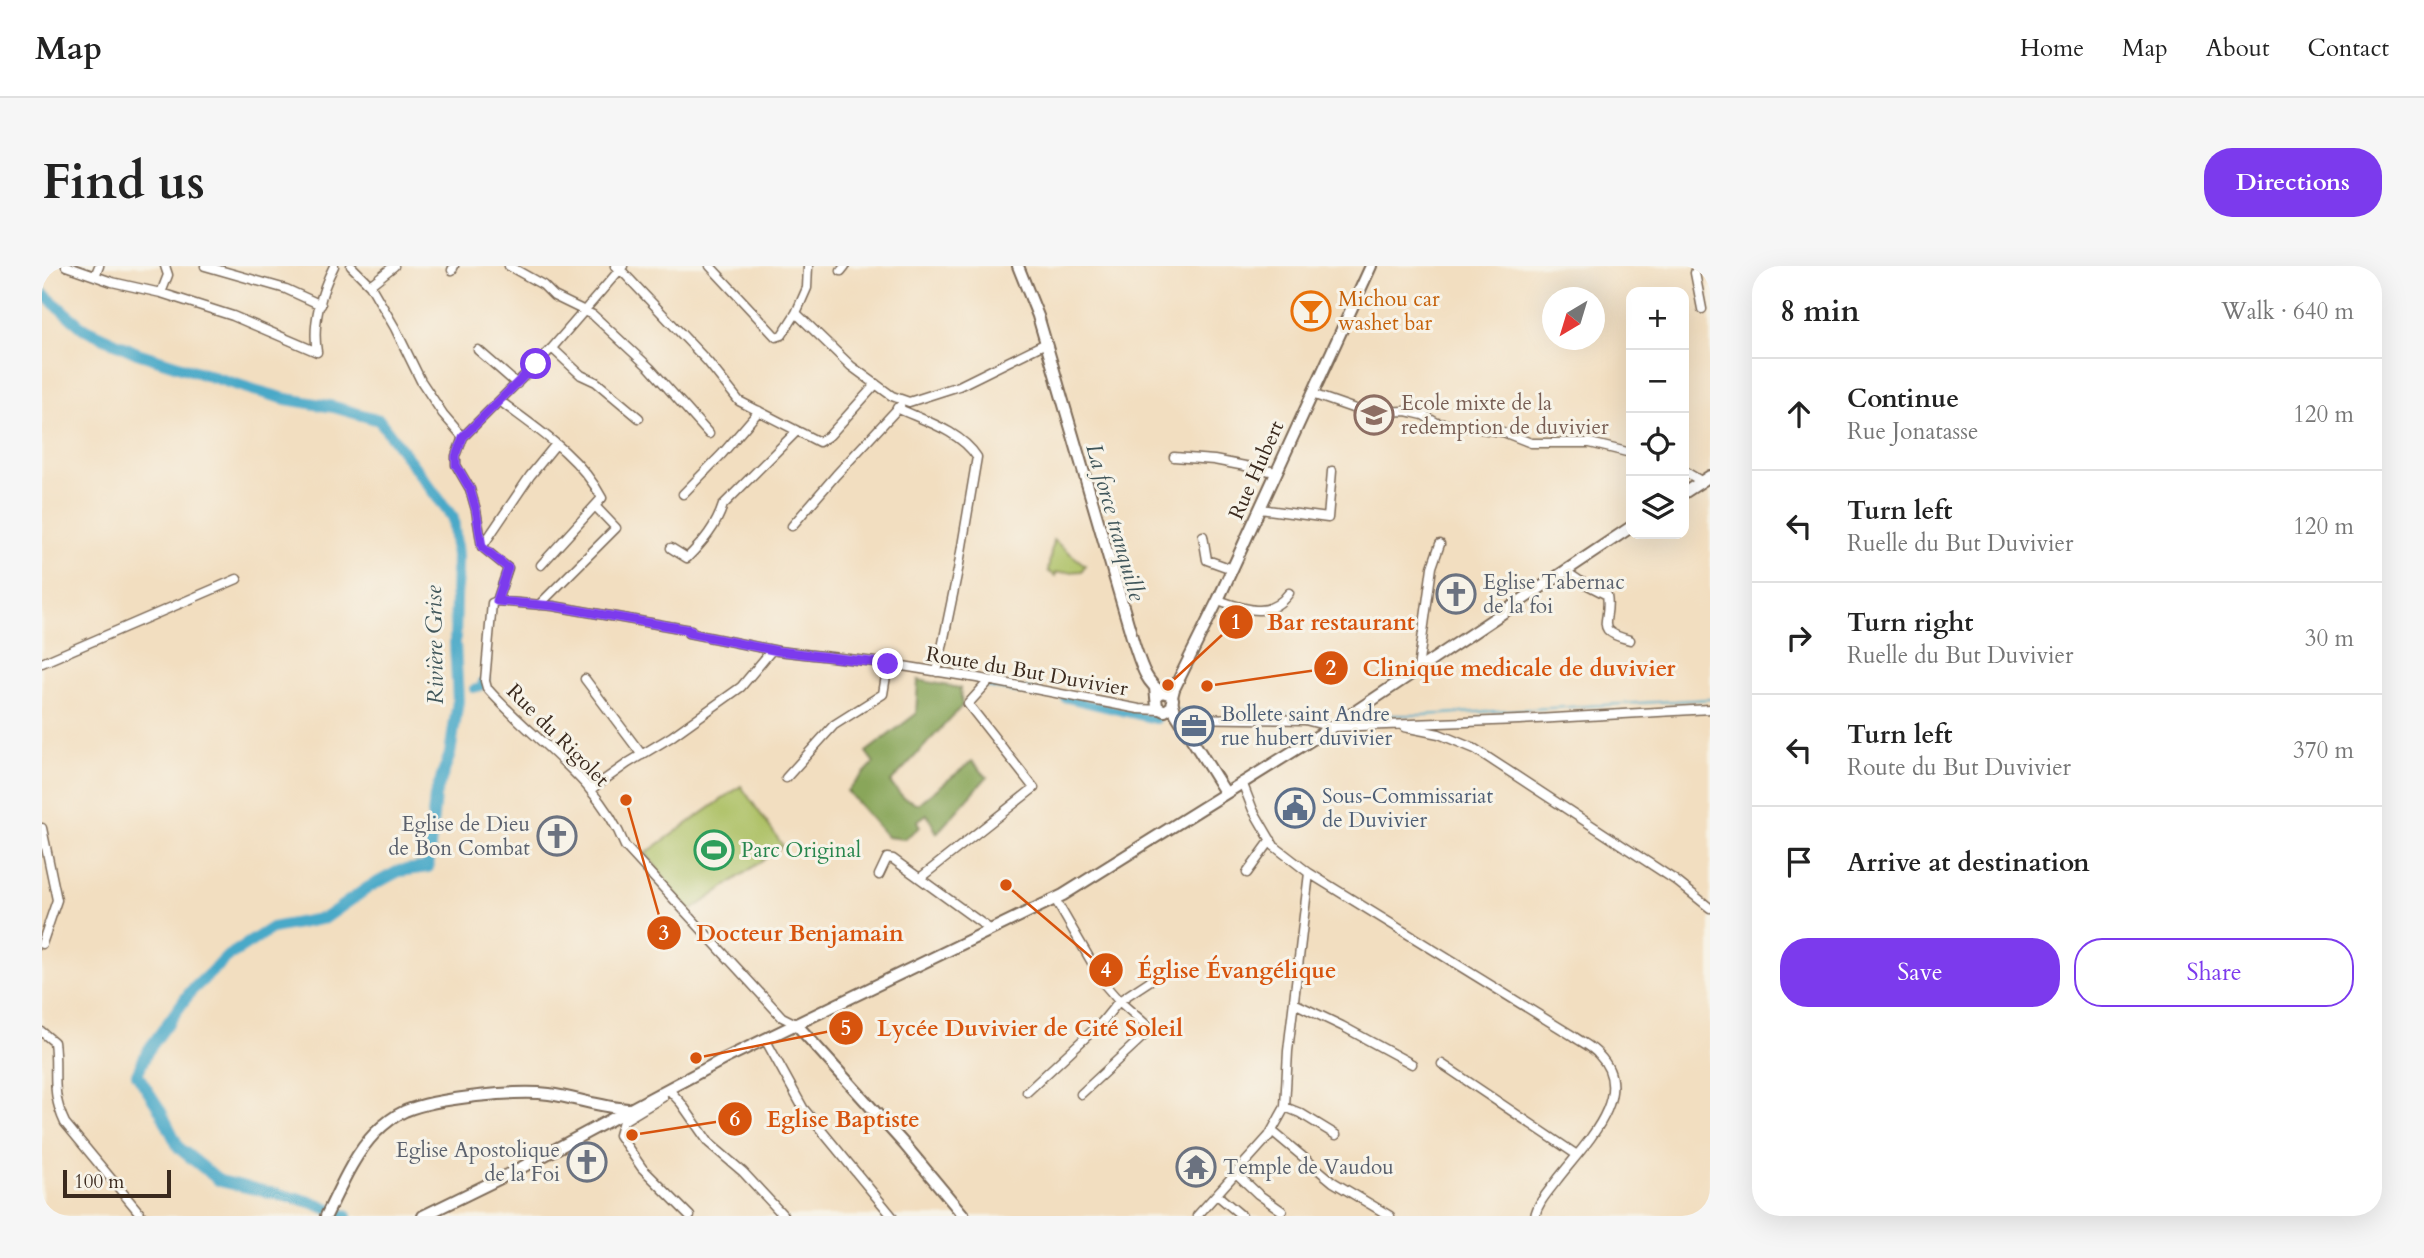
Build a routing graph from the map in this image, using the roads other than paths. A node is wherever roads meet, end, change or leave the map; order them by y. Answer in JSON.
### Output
{"nodes":[{"id":1,"x":66,"y":266,"type":"edge"},
{"id":2,"x":99,"y":266,"type":"edge"},
{"id":3,"x":165,"y":266,"type":"edge"},
{"id":4,"x":205,"y":266,"type":"edge"},
{"id":5,"x":334,"y":266,"type":"edge"},
{"id":6,"x":351,"y":266,"type":"edge"},
{"id":7,"x":394,"y":266,"type":"edge"},
{"id":8,"x":509,"y":266,"type":"edge"},
{"id":9,"x":710,"y":266,"type":"edge"},
{"id":10,"x":808,"y":266,"type":"edge"},
{"id":11,"x":1018,"y":266,"type":"edge"},
{"id":12,"x":1371,"y":266,"type":"edge"},
{"id":13,"x":1697,"y":266,"type":"edge"},
{"id":14,"x":619,"y":267,"type":"edge"},
{"id":15,"x":95,"y":276,"type":"junction"},
{"id":16,"x":370,"y":285,"type":"junction"},
{"id":17,"x":160,"y":293,"type":"junction"},
{"id":18,"x":321,"y":305,"type":"junction"},
{"id":19,"x":1702,"y":309,"type":"dead end"},
{"id":20,"x":586,"y":310,"type":"junction"},
{"id":21,"x":796,"y":313,"type":"junction"},
{"id":22,"x":1046,"y":343,"type":"junction"},
{"id":23,"x":552,"y":348,"type":"junction"},
{"id":24,"x":478,"y":350,"type":"dead end"},
{"id":25,"x":517,"y":384,"type":"junction"},
{"id":26,"x":876,"y":384,"type":"junction"},
{"id":27,"x":1312,"y":394,"type":"junction"},
{"id":28,"x":500,"y":401,"type":"junction"},
{"id":29,"x":901,"y":405,"type":"junction"},
{"id":30,"x":759,"y":411,"type":"junction"},
{"id":31,"x":639,"y":418,"type":"dead end"},
{"id":32,"x":797,"y":431,"type":"junction"},
{"id":33,"x":709,"y":434,"type":"dead end"},
{"id":34,"x":463,"y":437,"type":"junction"},
{"id":35,"x":556,"y":444,"type":"junction"},
{"id":36,"x":1626,"y":452,"type":"edge"},
{"id":37,"x":1174,"y":457,"type":"dead end"},
{"id":38,"x":1332,"y":471,"type":"dead end"},
{"id":39,"x":1276,"y":472,"type":"junction"},
{"id":40,"x":1705,"y":478,"type":"edge"},
{"id":41,"x":1689,"y":489,"type":"edge"},
{"id":42,"x":683,"y":494,"type":"dead end"},
{"id":43,"x":595,"y":506,"type":"junction"},
{"id":44,"x":1260,"y":509,"type":"junction"},
{"id":45,"x":792,"y":526,"type":"dead end"},
{"id":46,"x":1626,"y":530,"type":"edge"},
{"id":47,"x":1203,"y":536,"type":"dead end"},
{"id":48,"x":1440,"y":544,"type":"dead end"},
{"id":49,"x":482,"y":547,"type":"junction"},
{"id":50,"x":671,"y":548,"type":"dead end"},
{"id":51,"x":541,"y":565,"type":"dead end"},
{"id":52,"x":1233,"y":569,"type":"junction"},
{"id":53,"x":1566,"y":571,"type":"junction"},
{"id":54,"x":237,"y":579,"type":"dead end"},
{"id":55,"x":1289,"y":593,"type":"dead end"},
{"id":56,"x":1218,"y":600,"type":"junction"},
{"id":57,"x":494,"y":604,"type":"junction"},
{"id":58,"x":539,"y":605,"type":"junction"},
{"id":59,"x":1630,"y":640,"type":"dead end"},
{"id":60,"x":772,"y":650,"type":"junction"},
{"id":61,"x":42,"y":663,"type":"edge"},
{"id":62,"x":888,"y":664,"type":"junction"},
{"id":63,"x":1418,"y":669,"type":"junction"},
{"id":64,"x":937,"y":672,"type":"junction"},
{"id":65,"x":585,"y":679,"type":"dead end"},
{"id":66,"x":989,"y":681,"type":"junction"},
{"id":67,"x":1166,"y":700,"type":"junction"},
{"id":68,"x":1710,"y":709,"type":"edge"},
{"id":69,"x":1391,"y":724,"type":"junction"},
{"id":70,"x":1332,"y":727,"type":"junction"},
{"id":71,"x":642,"y":755,"type":"junction"},
{"id":72,"x":786,"y":778,"type":"dead end"},
{"id":73,"x":1242,"y":782,"type":"junction"},
{"id":74,"x":590,"y":790,"type":"junction"},
{"id":75,"x":1225,"y":792,"type":"junction"},
{"id":76,"x":42,"y":828,"type":"edge"},
{"id":77,"x":1271,"y":840,"type":"junction"},
{"id":78,"x":1247,"y":873,"type":"dead end"},
{"id":79,"x":1309,"y":873,"type":"junction"},
{"id":80,"x":878,"y":875,"type":"dead end"},
{"id":81,"x":920,"y":878,"type":"junction"},
{"id":82,"x":1055,"y":899,"type":"junction"},
{"id":83,"x":1710,"y":908,"type":"edge"},
{"id":84,"x":991,"y":930,"type":"junction"},
{"id":85,"x":42,"y":944,"type":"edge"},
{"id":86,"x":1151,"y":980,"type":"dead end"},
{"id":87,"x":1119,"y":1001,"type":"junction"},
{"id":88,"x":1294,"y":1003,"type":"junction"},
{"id":89,"x":796,"y":1024,"type":"junction"},
{"id":90,"x":42,"y":1032,"type":"edge"},
{"id":91,"x":765,"y":1040,"type":"junction"},
{"id":92,"x":1412,"y":1064,"type":"dead end"},
{"id":93,"x":1442,"y":1064,"type":"dead end"},
{"id":94,"x":684,"y":1080,"type":"junction"},
{"id":95,"x":1027,"y":1092,"type":"dead end"},
{"id":96,"x":670,"y":1093,"type":"junction"},
{"id":97,"x":1081,"y":1094,"type":"dead end"},
{"id":98,"x":1285,"y":1107,"type":"junction"},
{"id":99,"x":628,"y":1109,"type":"junction"},
{"id":100,"x":1272,"y":1131,"type":"junction"},
{"id":101,"x":1336,"y":1135,"type":"dead end"},
{"id":102,"x":1577,"y":1155,"type":"junction"},
{"id":103,"x":1237,"y":1174,"type":"junction"},
{"id":104,"x":1217,"y":1195,"type":"junction"},
{"id":105,"x":1282,"y":1211,"type":"dead end"},
{"id":106,"x":142,"y":1216,"type":"edge"},
{"id":107,"x":326,"y":1216,"type":"edge"},
{"id":108,"x":423,"y":1216,"type":"edge"},
{"id":109,"x":690,"y":1216,"type":"edge"},
{"id":110,"x":785,"y":1216,"type":"edge"},
{"id":111,"x":892,"y":1216,"type":"edge"},
{"id":112,"x":964,"y":1216,"type":"edge"},
{"id":113,"x":1197,"y":1216,"type":"edge"},
{"id":114,"x":1242,"y":1216,"type":"edge"},
{"id":115,"x":1390,"y":1216,"type":"edge"},
{"id":116,"x":1535,"y":1216,"type":"edge"}],
"edges":[{"from":1,"to":15,"type":"street"},
{"from":2,"to":15,"type":"street"},
{"from":3,"to":17,"type":"street"},
{"from":4,"to":18,"type":"street"},
{"from":5,"to":18,"type":"street"},
{"from":6,"to":16,"type":"street"},
{"from":7,"to":16,"type":"street"},
{"from":8,"to":20,"type":"street"},
{"from":9,"to":21,"type":"street"},
{"from":10,"to":21,"type":"street"},
{"from":11,"to":22,"type":"main road"},
{"from":12,"to":27,"type":"main road","name":"Rue Hubert"},
{"from":13,"to":19,"type":"street"},
{"from":14,"to":20,"type":"street"},
{"from":14,"to":30,"type":"street"},
{"from":15,"to":17,"type":"street"},
{"from":16,"to":34,"type":"street"},
{"from":17,"to":18,"type":"street"},
{"from":20,"to":23,"type":"street"},
{"from":20,"to":33,"type":"street"},
{"from":21,"to":26,"type":"street"},
{"from":22,"to":29,"type":"street"},
{"from":22,"to":67,"type":"main road"},
{"from":23,"to":25,"type":"street"},
{"from":23,"to":31,"type":"street"},
{"from":24,"to":25,"type":"street"},
{"from":25,"to":28,"type":"street"},
{"from":26,"to":29,"type":"street"},
{"from":26,"to":32,"type":"street"},
{"from":27,"to":36,"type":"street"},
{"from":27,"to":39,"type":"main road","name":"Rue Hubert"},
{"from":28,"to":34,"type":"street"},
{"from":28,"to":35,"type":"street"},
{"from":29,"to":45,"type":"street"},
{"from":29,"to":64,"type":"street"},
{"from":30,"to":32,"type":"street"},
{"from":30,"to":42,"type":"street"},
{"from":32,"to":50,"type":"street"},
{"from":34,"to":49,"type":"street"},
{"from":35,"to":43,"type":"street"},
{"from":35,"to":49,"type":"street"},
{"from":37,"to":39,"type":"street"},
{"from":38,"to":44,"type":"street"},
{"from":39,"to":44,"type":"main road","name":"Rue Hubert"},
{"from":40,"to":41,"type":"main road"},
{"from":43,"to":51,"type":"street"},
{"from":43,"to":58,"type":"street"},
{"from":44,"to":52,"type":"main road","name":"Rue Hubert"},
{"from":46,"to":53,"type":"main road"},
{"from":47,"to":52,"type":"street"},
{"from":48,"to":63,"type":"street"},
{"from":49,"to":57,"type":"street","name":"Rue du Rigolet"},
{"from":52,"to":56,"type":"main road","name":"Rue Hubert"},
{"from":53,"to":59,"type":"street"},
{"from":53,"to":63,"type":"main road"},
{"from":54,"to":61,"type":"street"},
{"from":55,"to":56,"type":"street"},
{"from":56,"to":67,"type":"main road","name":"Rue Hubert"},
{"from":57,"to":58,"type":"street","name":"Route du But Duvivier"},
{"from":57,"to":74,"type":"street","name":"Rue du Rigolet"},
{"from":58,"to":60,"type":"street","name":"Route du But Duvivier"},
{"from":60,"to":62,"type":"street","name":"Route du But Duvivier"},
{"from":60,"to":71,"type":"street"},
{"from":62,"to":64,"type":"street","name":"Route du But Duvivier"},
{"from":62,"to":72,"type":"street"},
{"from":63,"to":70,"type":"main road"},
{"from":64,"to":66,"type":"street","name":"Route du But Duvivier"},
{"from":65,"to":71,"type":"street"},
{"from":66,"to":67,"type":"street","name":"Route du But Duvivier"},
{"from":66,"to":81,"type":"street"},
{"from":67,"to":70,"type":"street","name":"Route du But Duvivier"},
{"from":67,"to":75,"type":"main road"},
{"from":68,"to":69,"type":"street"},
{"from":69,"to":70,"type":"street","name":"Route du But Duvivier"},
{"from":69,"to":83,"type":"street"},
{"from":70,"to":73,"type":"main road"},
{"from":71,"to":74,"type":"street"},
{"from":73,"to":75,"type":"main road"},
{"from":73,"to":77,"type":"street"},
{"from":74,"to":89,"type":"street","name":"Rue du Rigolet"},
{"from":75,"to":82,"type":"main road"},
{"from":76,"to":85,"type":"street"},
{"from":77,"to":78,"type":"street"},
{"from":77,"to":79,"type":"street"},
{"from":79,"to":88,"type":"street"},
{"from":79,"to":102,"type":"street"},
{"from":80,"to":81,"type":"street"},
{"from":81,"to":84,"type":"street"},
{"from":82,"to":84,"type":"main road"},
{"from":82,"to":87,"type":"street"},
{"from":84,"to":89,"type":"main road"},
{"from":86,"to":87,"type":"street"},
{"from":87,"to":95,"type":"street"},
{"from":87,"to":97,"type":"street"},
{"from":88,"to":92,"type":"street"},
{"from":88,"to":98,"type":"street"},
{"from":89,"to":91,"type":"main road"},
{"from":89,"to":112,"type":"main road"},
{"from":90,"to":106,"type":"street"},
{"from":91,"to":94,"type":"main road"},
{"from":91,"to":111,"type":"street"},
{"from":93,"to":102,"type":"street"},
{"from":94,"to":96,"type":"street"},
{"from":94,"to":99,"type":"main road"},
{"from":96,"to":109,"type":"street"},
{"from":96,"to":110,"type":"street"},
{"from":98,"to":100,"type":"street"},
{"from":98,"to":101,"type":"street"},
{"from":99,"to":107,"type":"main road"},
{"from":99,"to":108,"type":"main road"},
{"from":100,"to":103,"type":"street"},
{"from":100,"to":115,"type":"street"},
{"from":102,"to":116,"type":"street"},
{"from":103,"to":104,"type":"street"},
{"from":103,"to":105,"type":"street"},
{"from":104,"to":113,"type":"street"},
{"from":104,"to":114,"type":"street"}]}
